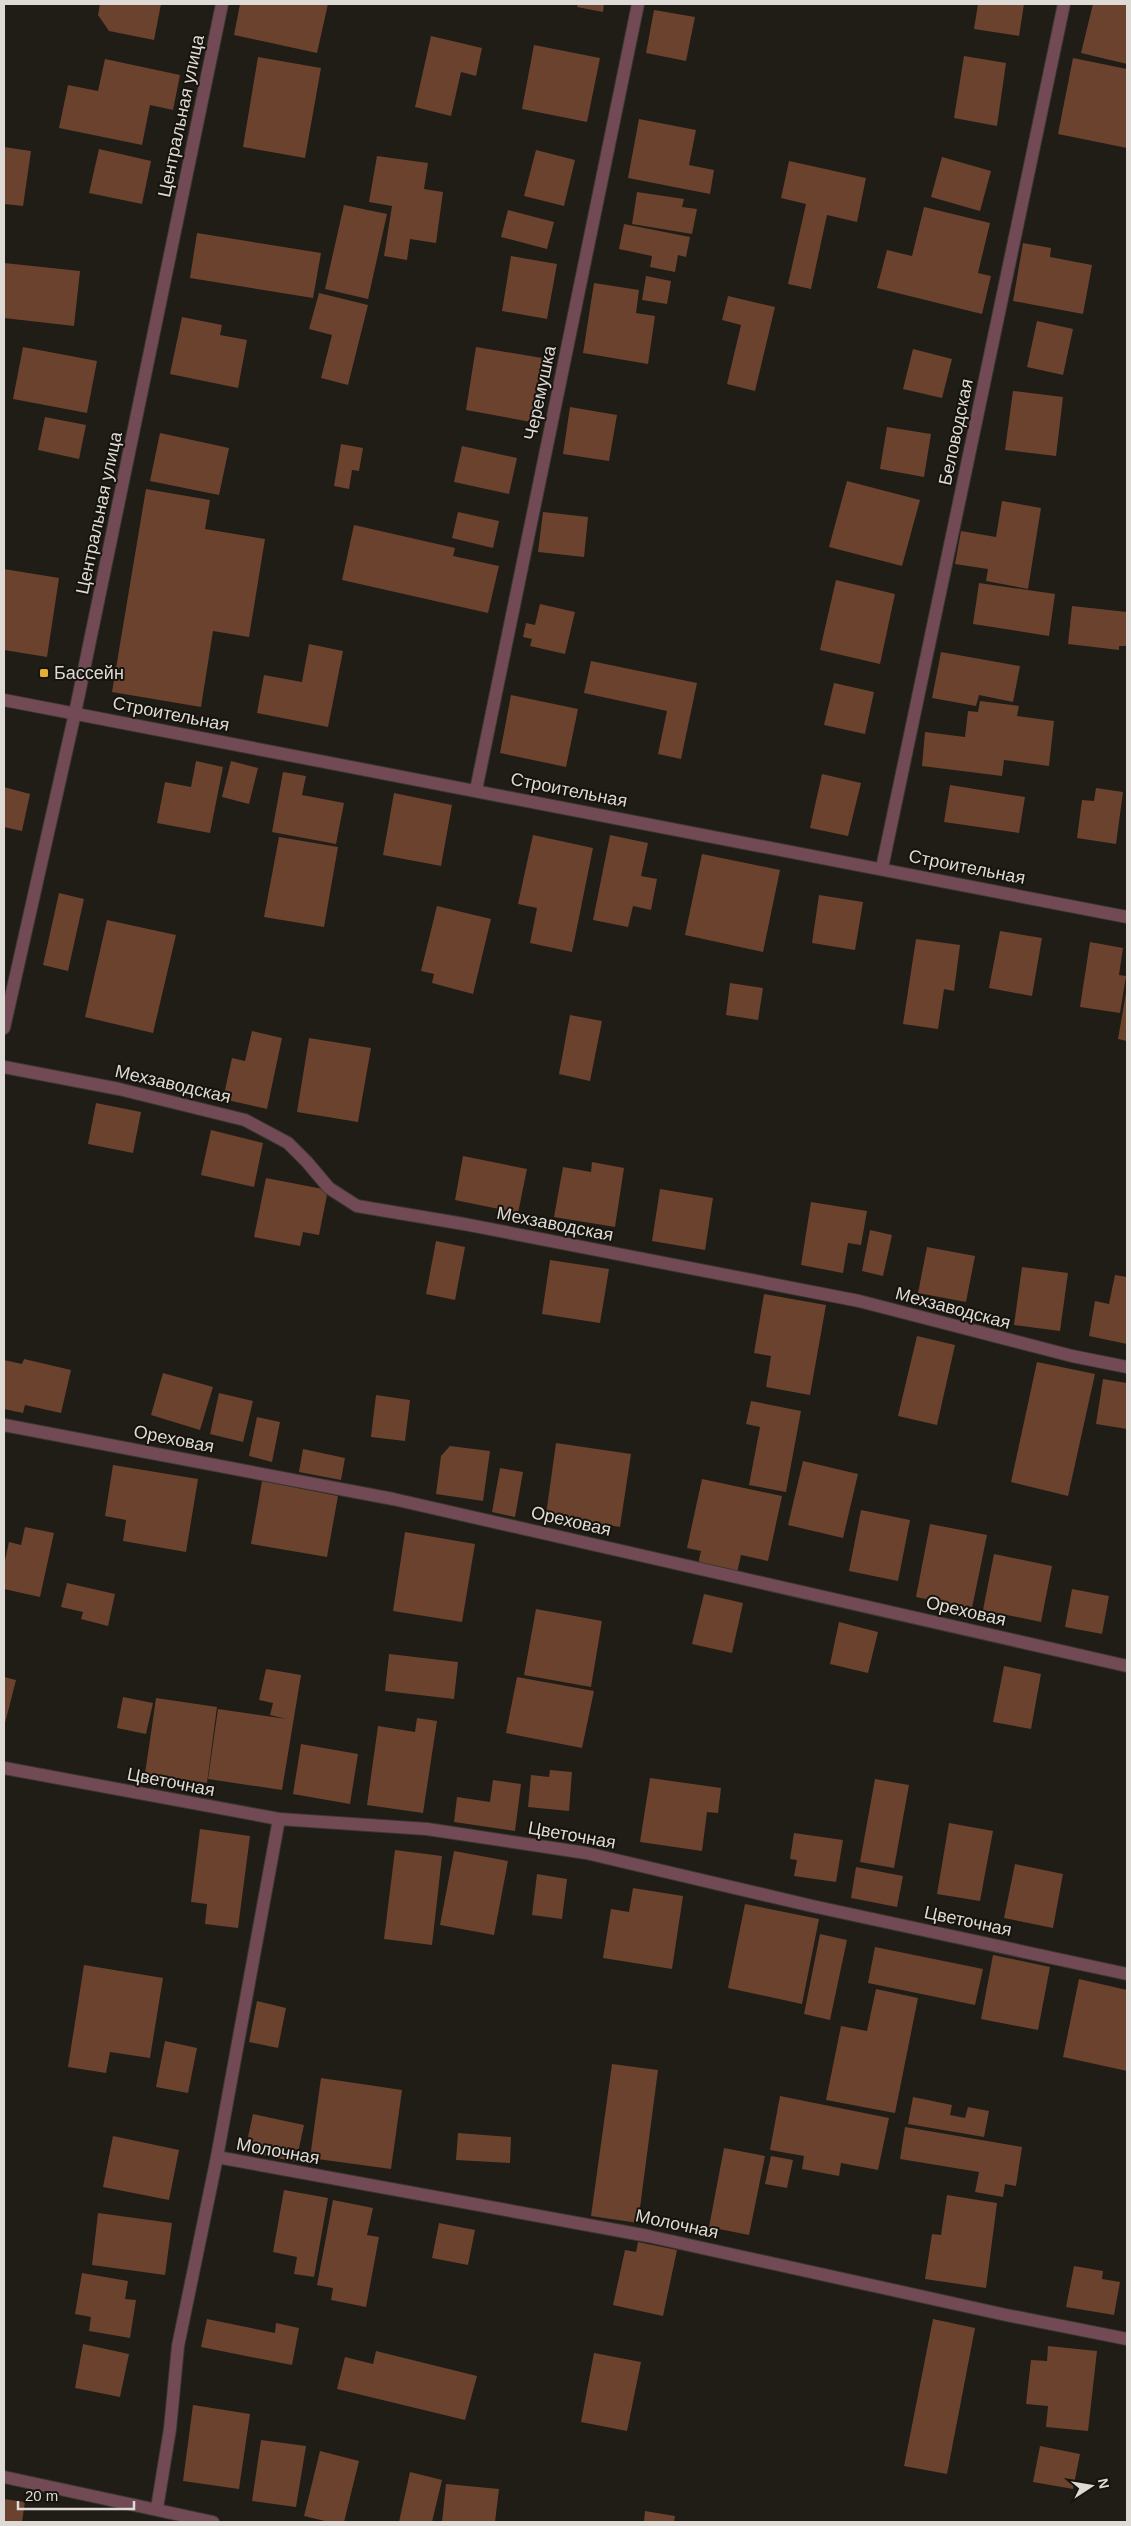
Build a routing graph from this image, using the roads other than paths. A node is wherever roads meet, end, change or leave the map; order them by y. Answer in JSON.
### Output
{"nodes":[{"id":1,"x":222,"y":4,"type":"edge"},
{"id":2,"x":638,"y":4,"type":"edge"},
{"id":3,"x":1064,"y":4,"type":"edge"},
{"id":4,"x":4,"y":700,"type":"edge"},
{"id":5,"x":75,"y":713,"type":"junction"},
{"id":6,"x":476,"y":790,"type":"junction"},
{"id":7,"x":882,"y":868,"type":"junction"},
{"id":8,"x":1127,"y":917,"type":"edge"},
{"id":9,"x":4,"y":1028,"type":"edge"},
{"id":10,"x":4,"y":1067,"type":"edge"},
{"id":11,"x":1127,"y":1367,"type":"edge"},
{"id":12,"x":4,"y":1425,"type":"edge"},
{"id":13,"x":1127,"y":1666,"type":"edge"},
{"id":14,"x":4,"y":1768,"type":"edge"},
{"id":15,"x":279,"y":1820,"type":"junction"},
{"id":16,"x":1127,"y":1974,"type":"edge"},
{"id":17,"x":217,"y":2157,"type":"junction"},
{"id":18,"x":1127,"y":2339,"type":"edge"},
{"id":19,"x":4,"y":2476,"type":"edge"},
{"id":20,"x":157,"y":2508,"type":"junction"},
{"id":21,"x":213,"y":2522,"type":"edge"}],
"edges":[{"from":1,"to":5,"type":"street","name":"Центральная улица"},
{"from":2,"to":6,"type":"street","name":"Черемушка"},
{"from":3,"to":7,"type":"street","name":"Беловодская"},
{"from":4,"to":5,"type":"street","name":"Строительная"},
{"from":5,"to":6,"type":"street","name":"Строительная"},
{"from":5,"to":9,"type":"street","name":"Центральная улица"},
{"from":6,"to":7,"type":"street","name":"Строительная"},
{"from":7,"to":8,"type":"street","name":"Строительная"},
{"from":10,"to":11,"type":"street","name":"Мехзаводская"},
{"from":12,"to":13,"type":"street","name":"Ореховая"},
{"from":14,"to":15,"type":"street","name":"Цветочная"},
{"from":15,"to":16,"type":"street","name":"Цветочная"},
{"from":15,"to":17,"type":"street"},
{"from":17,"to":18,"type":"street","name":"Молочная"},
{"from":17,"to":20,"type":"street"},
{"from":19,"to":20,"type":"street"},
{"from":20,"to":21,"type":"street"}]}
